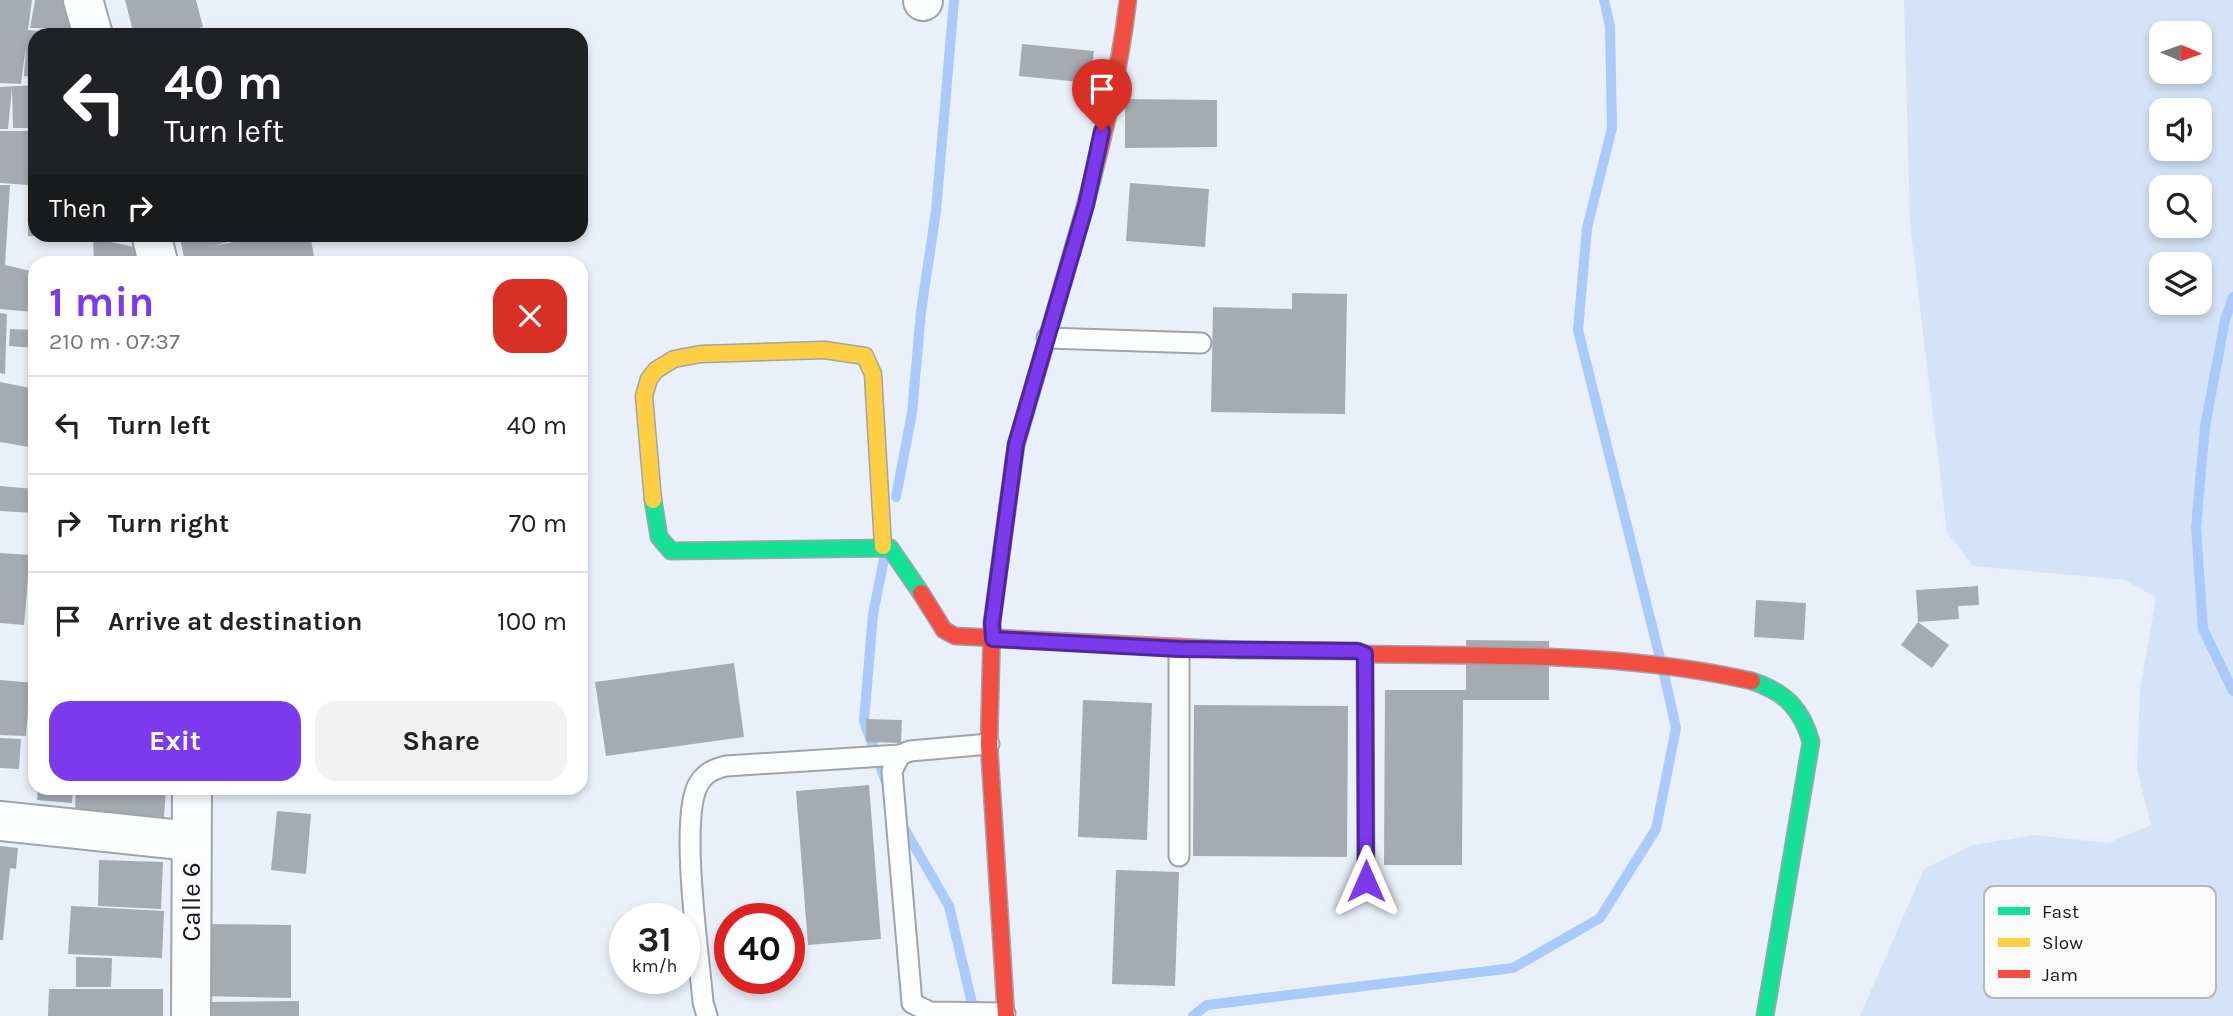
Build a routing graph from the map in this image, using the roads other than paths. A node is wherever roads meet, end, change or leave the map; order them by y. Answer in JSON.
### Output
{"nodes":[{"id":1,"x":83,"y":0,"type":"edge"},
{"id":2,"x":1128,"y":0,"type":"edge"},
{"id":3,"x":91,"y":28,"type":"edge"},
{"id":4,"x":1047,"y":338,"type":"junction"},
{"id":5,"x":1201,"y":343,"type":"dead end"},
{"id":6,"x":883,"y":546,"type":"junction"},
{"id":7,"x":993,"y":639,"type":"junction"},
{"id":8,"x":1179,"y":649,"type":"junction"},
{"id":9,"x":1365,"y":654,"type":"junction"},
{"id":10,"x":989,"y":744,"type":"junction"},
{"id":11,"x":900,"y":755,"type":"junction"},
{"id":12,"x":192,"y":795,"type":"edge"},
{"id":13,"x":0,"y":821,"type":"edge"},
{"id":14,"x":191,"y":841,"type":"junction"},
{"id":15,"x":1179,"y":856,"type":"dead end"},
{"id":16,"x":1366,"y":881,"type":"dead end"},
{"id":17,"x":917,"y":1013,"type":"edge"},
{"id":18,"x":1006,"y":1015,"type":"edge"},
{"id":19,"x":191,"y":1016,"type":"edge"},
{"id":20,"x":707,"y":1016,"type":"edge"},
{"id":21,"x":1765,"y":1016,"type":"edge"}],
"edges":[{"from":1,"to":3,"type":"street"},
{"from":2,"to":4,"type":"street"},
{"from":4,"to":5,"type":"lane"},
{"from":4,"to":7,"type":"street"},
{"from":6,"to":6,"type":"street"},
{"from":6,"to":7,"type":"street"},
{"from":7,"to":8,"type":"street"},
{"from":7,"to":10,"type":"street"},
{"from":8,"to":9,"type":"street"},
{"from":8,"to":15,"type":"lane"},
{"from":9,"to":16,"type":"street"},
{"from":9,"to":21,"type":"street"},
{"from":10,"to":11,"type":"lane"},
{"from":10,"to":18,"type":"street"},
{"from":11,"to":17,"type":"lane"},
{"from":11,"to":20,"type":"lane"},
{"from":12,"to":14,"type":"street","name":"Calle 6"},
{"from":13,"to":14,"type":"street"},
{"from":14,"to":19,"type":"street","name":"Calle 6"},
{"from":17,"to":18,"type":"lane"}]}
